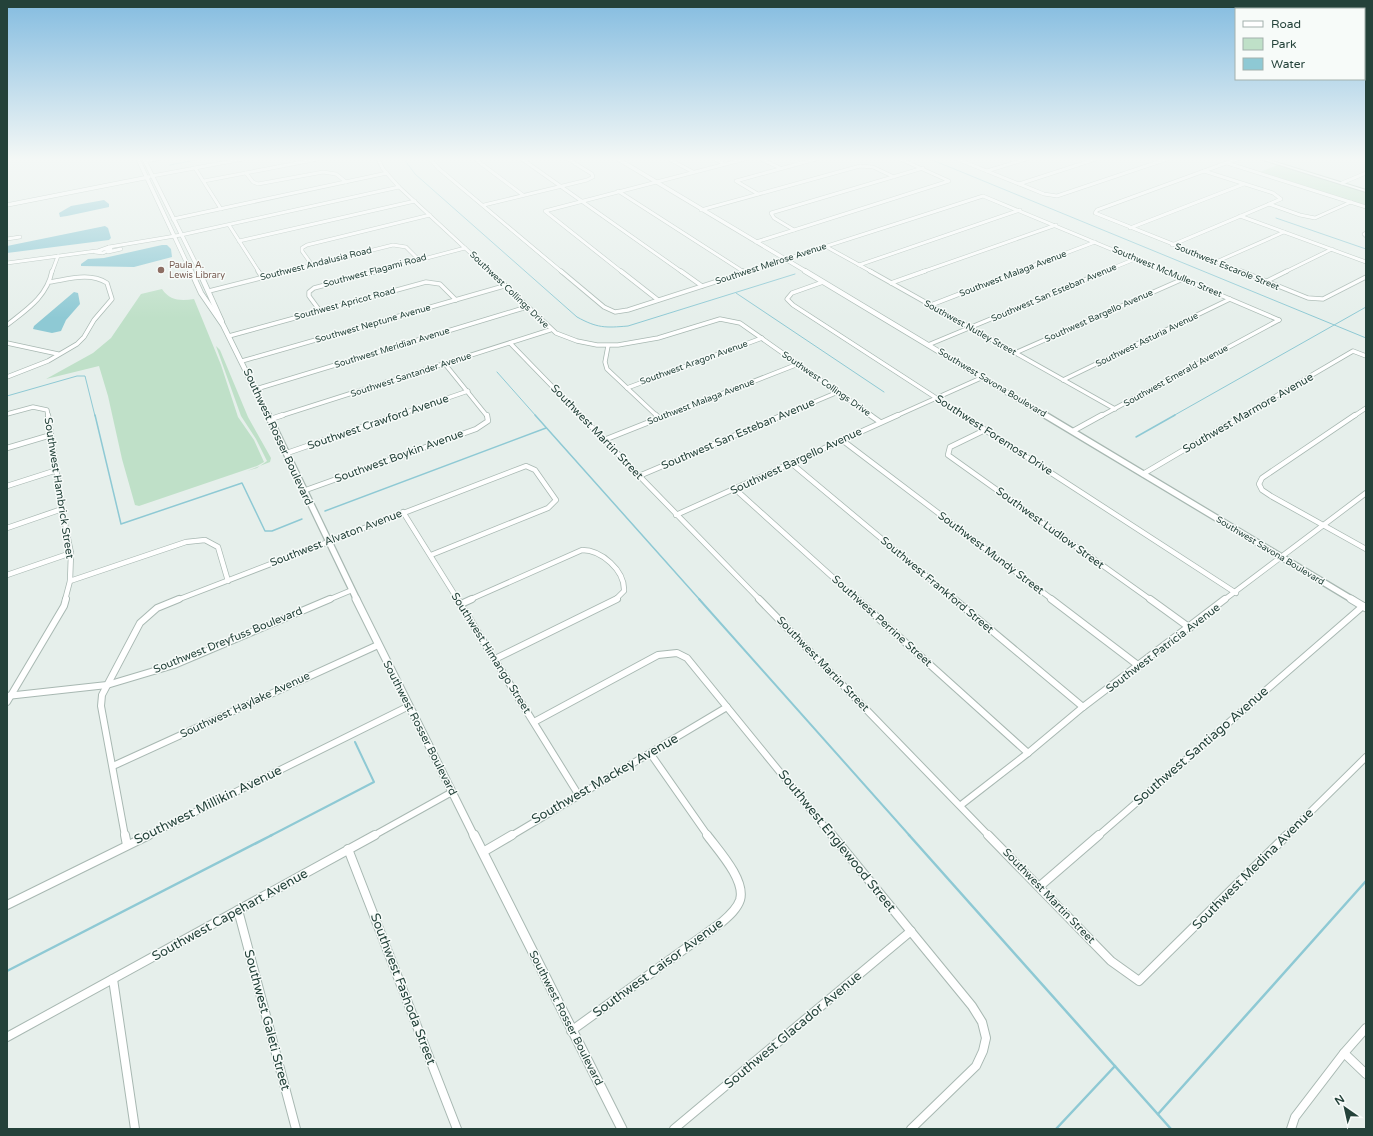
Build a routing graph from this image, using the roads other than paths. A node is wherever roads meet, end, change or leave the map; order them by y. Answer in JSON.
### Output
{"nodes":[{"id":1,"x":163,"y":212,"type":"edge"},
{"id":2,"x":170,"y":212,"type":"edge"},
{"id":3,"x":207,"y":212,"type":"edge"},
{"id":4,"x":287,"y":212,"type":"edge"},
{"id":5,"x":367,"y":212,"type":"edge"},
{"id":6,"x":427,"y":212,"type":"edge"},
{"id":7,"x":492,"y":212,"type":"edge"},
{"id":8,"x":545,"y":212,"type":"edge"},
{"id":9,"x":597,"y":212,"type":"edge"},
{"id":10,"x":651,"y":212,"type":"edge"},
{"id":11,"x":704,"y":212,"type":"edge"},
{"id":12,"x":774,"y":212,"type":"edge"},
{"id":13,"x":853,"y":212,"type":"edge"},
{"id":14,"x":931,"y":212,"type":"edge"},
{"id":15,"x":1014,"y":212,"type":"edge"},
{"id":16,"x":1025,"y":212,"type":"edge"},
{"id":17,"x":1096,"y":212,"type":"edge"},
{"id":18,"x":1171,"y":212,"type":"edge"},
{"id":19,"x":1250,"y":212,"type":"edge"},
{"id":20,"x":1291,"y":212,"type":"edge"},
{"id":21,"x":1329,"y":212,"type":"edge"},
{"id":22,"x":430,"y":215,"type":"junction"},
{"id":23,"x":1240,"y":216,"type":"junction"},
{"id":24,"x":173,"y":219,"type":"junction"},
{"id":25,"x":229,"y":225,"type":"junction"},
{"id":26,"x":1056,"y":225,"type":"junction"},
{"id":27,"x":1130,"y":228,"type":"junction"},
{"id":28,"x":794,"y":230,"type":"junction"},
{"id":29,"x":1284,"y":232,"type":"junction"},
{"id":30,"x":181,"y":235,"type":"junction"},
{"id":31,"x":174,"y":236,"type":"junction"},
{"id":32,"x":20,"y":237,"type":"dead end"},
{"id":33,"x":7,"y":239,"type":"edge"},
{"id":34,"x":239,"y":241,"type":"junction"},
{"id":35,"x":756,"y":242,"type":"junction"},
{"id":36,"x":1095,"y":242,"type":"junction"},
{"id":37,"x":1172,"y":244,"type":"junction"},
{"id":38,"x":825,"y":246,"type":"junction"},
{"id":39,"x":109,"y":247,"type":"junction"},
{"id":40,"x":465,"y":248,"type":"junction"},
{"id":41,"x":1332,"y":249,"type":"junction"},
{"id":42,"x":96,"y":251,"type":"junction"},
{"id":43,"x":108,"y":252,"type":"junction"},
{"id":44,"x":58,"y":256,"type":"junction"},
{"id":45,"x":1135,"y":259,"type":"junction"},
{"id":46,"x":418,"y":260,"type":"junction"},
{"id":47,"x":785,"y":260,"type":"junction"},
{"id":48,"x":7,"y":262,"type":"edge"},
{"id":49,"x":1216,"y":262,"type":"junction"},
{"id":50,"x":1366,"y":262,"type":"edge"},
{"id":51,"x":312,"y":265,"type":"junction"},
{"id":52,"x":859,"y":265,"type":"junction"},
{"id":53,"x":744,"y":272,"type":"junction"},
{"id":54,"x":262,"y":277,"type":"junction"},
{"id":55,"x":1366,"y":277,"type":"edge"},
{"id":56,"x":1183,"y":279,"type":"junction"},
{"id":57,"x":50,"y":282,"type":"junction"},
{"id":58,"x":823,"y":282,"type":"junction"},
{"id":59,"x":1265,"y":282,"type":"junction"},
{"id":60,"x":891,"y":283,"type":"junction"},
{"id":61,"x":504,"y":286,"type":"junction"},
{"id":62,"x":702,"y":286,"type":"junction"},
{"id":63,"x":209,"y":291,"type":"junction"},
{"id":64,"x":1230,"y":299,"type":"junction"},
{"id":65,"x":456,"y":300,"type":"junction"},
{"id":66,"x":658,"y":300,"type":"junction"},
{"id":67,"x":931,"y":305,"type":"junction"},
{"id":68,"x":527,"y":307,"type":"junction"},
{"id":69,"x":320,"y":311,"type":"junction"},
{"id":70,"x":1278,"y":320,"type":"joint"},
{"id":71,"x":7,"y":325,"type":"edge"},
{"id":72,"x":223,"y":325,"type":"junction"},
{"id":73,"x":970,"y":328,"type":"junction"},
{"id":74,"x":550,"y":330,"type":"junction"},
{"id":75,"x":229,"y":336,"type":"junction"},
{"id":76,"x":762,"y":338,"type":"junction"},
{"id":77,"x":7,"y":343,"type":"edge"},
{"id":78,"x":510,"y":343,"type":"junction"},
{"id":79,"x":928,"y":345,"type":"junction"},
{"id":80,"x":608,"y":346,"type":"junction"},
{"id":81,"x":1015,"y":353,"type":"junction"},
{"id":82,"x":58,"y":354,"type":"junction"},
{"id":83,"x":1366,"y":356,"type":"edge"},
{"id":84,"x":242,"y":361,"type":"junction"},
{"id":85,"x":445,"y":364,"type":"junction"},
{"id":86,"x":798,"y":364,"type":"junction"},
{"id":87,"x":7,"y":377,"type":"edge"},
{"id":88,"x":981,"y":378,"type":"junction"},
{"id":89,"x":1064,"y":380,"type":"junction"},
{"id":90,"x":627,"y":388,"type":"junction"},
{"id":91,"x":256,"y":389,"type":"junction"},
{"id":92,"x":468,"y":391,"type":"junction"},
{"id":93,"x":838,"y":392,"type":"junction"},
{"id":94,"x":936,"y":398,"type":"junction"},
{"id":95,"x":1366,"y":408,"type":"edge"},
{"id":96,"x":1115,"y":409,"type":"junction"},
{"id":97,"x":7,"y":414,"type":"edge"},
{"id":98,"x":659,"y":418,"type":"junction"},
{"id":99,"x":271,"y":419,"type":"junction"},
{"id":100,"x":880,"y":422,"type":"junction"},
{"id":101,"x":985,"y":430,"type":"junction"},
{"id":102,"x":1073,"y":432,"type":"junction"},
{"id":103,"x":51,"y":435,"type":"junction"},
{"id":104,"x":604,"y":440,"type":"junction"},
{"id":105,"x":842,"y":440,"type":"junction"},
{"id":106,"x":7,"y":448,"type":"edge"},
{"id":107,"x":287,"y":453,"type":"junction"},
{"id":108,"x":791,"y":463,"type":"junction"},
{"id":109,"x":57,"y":470,"type":"junction"},
{"id":110,"x":1143,"y":474,"type":"junction"},
{"id":111,"x":639,"y":476,"type":"junction"},
{"id":112,"x":7,"y":486,"type":"edge"},
{"id":113,"x":736,"y":489,"type":"junction"},
{"id":114,"x":303,"y":491,"type":"junction"},
{"id":115,"x":1366,"y":493,"type":"edge"},
{"id":116,"x":62,"y":509,"type":"junction"},
{"id":117,"x":403,"y":512,"type":"junction"},
{"id":118,"x":676,"y":515,"type":"junction"},
{"id":119,"x":1322,"y":525,"type":"junction"},
{"id":120,"x":7,"y":528,"type":"edge"},
{"id":121,"x":327,"y":541,"type":"junction"},
{"id":122,"x":1366,"y":549,"type":"edge"},
{"id":123,"x":71,"y":553,"type":"junction"},
{"id":124,"x":430,"y":555,"type":"junction"},
{"id":125,"x":1281,"y":558,"type":"junction"},
{"id":126,"x":7,"y":575,"type":"edge"},
{"id":127,"x":70,"y":581,"type":"junction"},
{"id":128,"x":228,"y":581,"type":"junction"},
{"id":129,"x":352,"y":590,"type":"junction"},
{"id":130,"x":1236,"y":593,"type":"junction"},
{"id":131,"x":461,"y":604,"type":"junction"},
{"id":132,"x":1364,"y":607,"type":"edge"},
{"id":133,"x":1190,"y":628,"type":"junction"},
{"id":134,"x":378,"y":645,"type":"junction"},
{"id":135,"x":495,"y":659,"type":"junction"},
{"id":136,"x":1139,"y":666,"type":"junction"},
{"id":137,"x":107,"y":685,"type":"junction"},
{"id":138,"x":9,"y":696,"type":"edge"},
{"id":139,"x":7,"y":702,"type":"edge"},
{"id":140,"x":409,"y":706,"type":"junction"},
{"id":141,"x":727,"y":707,"type":"junction"},
{"id":142,"x":1083,"y":707,"type":"junction"},
{"id":143,"x":534,"y":722,"type":"junction"},
{"id":144,"x":650,"y":753,"type":"junction"},
{"id":145,"x":1028,"y":753,"type":"junction"},
{"id":146,"x":1366,"y":757,"type":"edge"},
{"id":147,"x":113,"y":766,"type":"junction"},
{"id":148,"x":452,"y":792,"type":"junction"},
{"id":149,"x":578,"y":794,"type":"junction"},
{"id":150,"x":961,"y":805,"type":"junction"},
{"id":151,"x":127,"y":845,"type":"junction"},
{"id":152,"x":348,"y":849,"type":"junction"},
{"id":153,"x":483,"y":852,"type":"junction"},
{"id":154,"x":1040,"y":886,"type":"junction"},
{"id":155,"x":7,"y":905,"type":"edge"},
{"id":156,"x":238,"y":910,"type":"junction"},
{"id":157,"x":911,"y":931,"type":"junction"},
{"id":158,"x":113,"y":979,"type":"junction"},
{"id":159,"x":1139,"y":981,"type":"joint"},
{"id":160,"x":1366,"y":1028,"type":"edge"},
{"id":161,"x":571,"y":1031,"type":"junction"},
{"id":162,"x":7,"y":1037,"type":"edge"},
{"id":163,"x":1344,"y":1054,"type":"junction"},
{"id":164,"x":1366,"y":1074,"type":"edge"},
{"id":165,"x":135,"y":1129,"type":"edge"},
{"id":166,"x":296,"y":1129,"type":"edge"},
{"id":167,"x":457,"y":1129,"type":"edge"},
{"id":168,"x":622,"y":1129,"type":"edge"},
{"id":169,"x":674,"y":1129,"type":"edge"},
{"id":170,"x":911,"y":1129,"type":"edge"},
{"id":171,"x":1291,"y":1129,"type":"edge"}],
"edges":[{"from":1,"to":31,"type":"street","name":"Southwest Rosser Boulevard"},
{"from":2,"to":24,"type":"street","name":"Southwest Rosser Boulevard"},
{"from":3,"to":24,"type":"street"},
{"from":4,"to":25,"type":"street"},
{"from":5,"to":34,"type":"street"},
{"from":6,"to":22,"type":"street","name":"Southwest Collings Drive"},
{"from":7,"to":66,"type":"street","name":"Southwest Melrose Avenue"},
{"from":8,"to":66,"type":"street"},
{"from":9,"to":62,"type":"street"},
{"from":10,"to":53,"type":"street"},
{"from":11,"to":35,"type":"street","name":"Southwest Savona Boulevard"},
{"from":12,"to":28,"type":"street"},
{"from":13,"to":28,"type":"street"},
{"from":14,"to":38,"type":"street","name":"Southwest Melrose Avenue"},
{"from":15,"to":52,"type":"street"},
{"from":16,"to":26,"type":"street","name":"Southwest McMullen Street"},
{"from":17,"to":27,"type":"street","name":"Southwest Escarole Street"},
{"from":18,"to":27,"type":"street"},
{"from":19,"to":23,"type":"street"},
{"from":20,"to":21,"type":"street"},
{"from":22,"to":40,"type":"street","name":"Southwest Collings Drive"},
{"from":22,"to":51,"type":"street"},
{"from":23,"to":29,"type":"street"},
{"from":23,"to":37,"type":"street"},
{"from":24,"to":30,"type":"street","name":"Southwest Rosser Boulevard"},
{"from":25,"to":30,"type":"street"},
{"from":25,"to":34,"type":"street"},
{"from":26,"to":36,"type":"street","name":"Southwest McMullen Street"},
{"from":26,"to":60,"type":"street"},
{"from":27,"to":37,"type":"street","name":"Southwest Escarole Street"},
{"from":28,"to":35,"type":"street"},
{"from":29,"to":41,"type":"street"},
{"from":29,"to":49,"type":"street"},
{"from":30,"to":31,"type":"street"},
{"from":30,"to":63,"type":"street","name":"Southwest Rosser Boulevard"},
{"from":31,"to":39,"type":"street"},
{"from":31,"to":43,"type":"street"},
{"from":31,"to":72,"type":"street","name":"Southwest Rosser Boulevard"},
{"from":32,"to":33,"type":"street"},
{"from":34,"to":54,"type":"street"},
{"from":35,"to":47,"type":"street","name":"Southwest Savona Boulevard"},
{"from":36,"to":45,"type":"street","name":"Southwest McMullen Street"},
{"from":36,"to":67,"type":"street","name":"Southwest Malaga Avenue"},
{"from":37,"to":49,"type":"street","name":"Southwest Escarole Street"},
{"from":38,"to":47,"type":"street","name":"Southwest Melrose Avenue"},
{"from":38,"to":52,"type":"street","name":"Southwest Nutley Street"},
{"from":39,"to":42,"type":"street"},
{"from":39,"to":43,"type":"street"},
{"from":40,"to":46,"type":"street","name":"Southwest Flagami Road"},
{"from":40,"to":61,"type":"street","name":"Southwest Collings Drive"},
{"from":41,"to":50,"type":"street"},
{"from":41,"to":59,"type":"street"},
{"from":42,"to":43,"type":"street"},
{"from":42,"to":44,"type":"street"},
{"from":44,"to":48,"type":"street"},
{"from":44,"to":57,"type":"street"},
{"from":45,"to":56,"type":"street","name":"Southwest McMullen Street"},
{"from":45,"to":73,"type":"street","name":"Southwest San Esteban Avenue"},
{"from":46,"to":51,"type":"street","name":"Southwest Andalusia Road"},
{"from":46,"to":69,"type":"street","name":"Southwest Flagami Road"},
{"from":47,"to":53,"type":"street","name":"Southwest Melrose Avenue"},
{"from":47,"to":58,"type":"street","name":"Southwest Savona Boulevard"},
{"from":49,"to":59,"type":"street","name":"Southwest Escarole Street"},
{"from":51,"to":54,"type":"street","name":"Southwest Andalusia Road"},
{"from":52,"to":60,"type":"street","name":"Southwest Nutley Street"},
{"from":53,"to":62,"type":"street","name":"Southwest Melrose Avenue"},
{"from":54,"to":63,"type":"street","name":"Southwest Andalusia Road"},
{"from":55,"to":59,"type":"street","name":"Southwest Escarole Street"},
{"from":56,"to":64,"type":"street","name":"Southwest McMullen Street"},
{"from":56,"to":81,"type":"street","name":"Southwest Bargello Avenue"},
{"from":57,"to":71,"type":"street"},
{"from":57,"to":82,"type":"street"},
{"from":58,"to":79,"type":"street","name":"Southwest Savona Boulevard"},
{"from":58,"to":94,"type":"street","name":"Southwest Foremost Drive"},
{"from":60,"to":67,"type":"street","name":"Southwest Nutley Street"},
{"from":61,"to":65,"type":"street","name":"Southwest Neptune Avenue"},
{"from":61,"to":68,"type":"street","name":"Southwest Collings Drive"},
{"from":62,"to":66,"type":"street","name":"Southwest Melrose Avenue"},
{"from":63,"to":72,"type":"street","name":"Southwest Rosser Boulevard"},
{"from":64,"to":70,"type":"street","name":"Southwest McMullen Street"},
{"from":64,"to":89,"type":"street","name":"Southwest Asturia Avenue"},
{"from":65,"to":69,"type":"street","name":"Southwest Apricot Road"},
{"from":65,"to":84,"type":"street","name":"Southwest Neptune Avenue"},
{"from":67,"to":73,"type":"street","name":"Southwest Nutley Street"},
{"from":68,"to":74,"type":"street","name":"Southwest Collings Drive"},
{"from":68,"to":91,"type":"street","name":"Southwest Meridian Avenue"},
{"from":69,"to":75,"type":"street","name":"Southwest Apricot Road"},
{"from":70,"to":96,"type":"street","name":"Southwest Emerald Avenue"},
{"from":72,"to":75,"type":"street","name":"Southwest Rosser Boulevard"},
{"from":73,"to":79,"type":"street","name":"Southwest San Esteban Avenue"},
{"from":73,"to":81,"type":"street","name":"Southwest Nutley Street"},
{"from":74,"to":78,"type":"street","name":"Southwest Santander Avenue"},
{"from":74,"to":80,"type":"street","name":"Southwest Collings Drive"},
{"from":75,"to":84,"type":"street","name":"Southwest Rosser Boulevard"},
{"from":76,"to":80,"type":"street","name":"Southwest Collings Drive"},
{"from":76,"to":86,"type":"street","name":"Southwest Collings Drive"},
{"from":76,"to":90,"type":"street","name":"Southwest Aragon Avenue"},
{"from":77,"to":82,"type":"street"},
{"from":78,"to":85,"type":"street","name":"Southwest Santander Avenue"},
{"from":78,"to":104,"type":"street","name":"Southwest Martin Street"},
{"from":79,"to":88,"type":"street","name":"Southwest Savona Boulevard"},
{"from":80,"to":90,"type":"street"},
{"from":81,"to":89,"type":"street","name":"Southwest Nutley Street"},
{"from":82,"to":87,"type":"street"},
{"from":83,"to":110,"type":"street","name":"Southwest Marmore Avenue"},
{"from":84,"to":91,"type":"street","name":"Southwest Rosser Boulevard"},
{"from":85,"to":92,"type":"street"},
{"from":85,"to":99,"type":"street","name":"Southwest Santander Avenue"},
{"from":86,"to":93,"type":"street","name":"Southwest Collings Drive"},
{"from":86,"to":98,"type":"street","name":"Southwest Malaga Avenue"},
{"from":88,"to":94,"type":"street","name":"Southwest Bargello Avenue"},
{"from":88,"to":102,"type":"street","name":"Southwest Savona Boulevard"},
{"from":89,"to":96,"type":"street","name":"Southwest Nutley Street"},
{"from":90,"to":98,"type":"street"},
{"from":91,"to":99,"type":"street","name":"Southwest Rosser Boulevard"},
{"from":92,"to":107,"type":"street","name":"Southwest Crawford Avenue"},
{"from":92,"to":114,"type":"street","name":"Southwest Boykin Avenue"},
{"from":93,"to":100,"type":"street","name":"Southwest Collings Drive"},
{"from":93,"to":111,"type":"street","name":"Southwest San Esteban Avenue"},
{"from":94,"to":100,"type":"street","name":"Southwest Bargello Avenue"},
{"from":94,"to":101,"type":"street","name":"Southwest Foremost Drive"},
{"from":95,"to":119,"type":"street"},
{"from":96,"to":102,"type":"street","name":"Southwest Emerald Avenue"},
{"from":97,"to":103,"type":"street","name":"Southwest Hambrick Street"},
{"from":98,"to":104,"type":"street","name":"Southwest Malaga Avenue"},
{"from":99,"to":107,"type":"street","name":"Southwest Rosser Boulevard"},
{"from":100,"to":105,"type":"street","name":"Southwest Bargello Avenue"},
{"from":101,"to":130,"type":"street","name":"Southwest Foremost Drive"},
{"from":101,"to":133,"type":"street","name":"Southwest Ludlow Street"},
{"from":102,"to":110,"type":"street","name":"Southwest Savona Boulevard"},
{"from":103,"to":106,"type":"street"},
{"from":103,"to":109,"type":"street","name":"Southwest Hambrick Street"},
{"from":104,"to":111,"type":"street","name":"Southwest Martin Street"},
{"from":105,"to":108,"type":"street","name":"Southwest Bargello Avenue"},
{"from":105,"to":136,"type":"street","name":"Southwest Mundy Street"},
{"from":107,"to":114,"type":"street","name":"Southwest Rosser Boulevard"},
{"from":108,"to":113,"type":"street","name":"Southwest Bargello Avenue"},
{"from":108,"to":142,"type":"street","name":"Southwest Frankford Street"},
{"from":109,"to":112,"type":"street"},
{"from":109,"to":116,"type":"street","name":"Southwest Hambrick Street"},
{"from":110,"to":125,"type":"street","name":"Southwest Savona Boulevard"},
{"from":111,"to":118,"type":"street","name":"Southwest Martin Street"},
{"from":113,"to":118,"type":"street","name":"Southwest Bargello Avenue"},
{"from":113,"to":145,"type":"street","name":"Southwest Perrine Street"},
{"from":114,"to":121,"type":"street","name":"Southwest Rosser Boulevard"},
{"from":115,"to":119,"type":"street","name":"Southwest Patricia Avenue"},
{"from":116,"to":120,"type":"street"},
{"from":116,"to":123,"type":"street","name":"Southwest Hambrick Street"},
{"from":117,"to":121,"type":"street","name":"Southwest Alvaton Avenue"},
{"from":117,"to":124,"type":"street","name":"Southwest Himango Street"},
{"from":117,"to":124,"type":"street","name":"Southwest Alvaton Avenue"},
{"from":118,"to":150,"type":"street","name":"Southwest Martin Street"},
{"from":119,"to":122,"type":"street"},
{"from":119,"to":125,"type":"street","name":"Southwest Patricia Avenue"},
{"from":121,"to":128,"type":"street","name":"Southwest Alvaton Avenue"},
{"from":121,"to":129,"type":"street","name":"Southwest Rosser Boulevard"},
{"from":123,"to":126,"type":"street"},
{"from":123,"to":127,"type":"street","name":"Southwest Hambrick Street"},
{"from":124,"to":131,"type":"street","name":"Southwest Himango Street"},
{"from":125,"to":130,"type":"street","name":"Southwest Patricia Avenue"},
{"from":125,"to":132,"type":"street","name":"Southwest Savona Boulevard"},
{"from":127,"to":128,"type":"street"},
{"from":127,"to":138,"type":"street","name":"Southwest Hambrick Street"},
{"from":128,"to":137,"type":"street","name":"Southwest Alvaton Avenue"},
{"from":129,"to":134,"type":"street","name":"Southwest Rosser Boulevard"},
{"from":129,"to":137,"type":"street","name":"Southwest Dreyfuss Boulevard"},
{"from":130,"to":133,"type":"street","name":"Southwest Patricia Avenue"},
{"from":131,"to":135,"type":"street","name":"Southwest Himango Street"},
{"from":131,"to":135,"type":"street"},
{"from":132,"to":154,"type":"street","name":"Southwest Santiago Avenue"},
{"from":133,"to":136,"type":"street","name":"Southwest Patricia Avenue"},
{"from":134,"to":140,"type":"street","name":"Southwest Rosser Boulevard"},
{"from":134,"to":147,"type":"street","name":"Southwest Haylake Avenue"},
{"from":135,"to":143,"type":"street","name":"Southwest Himango Street"},
{"from":136,"to":142,"type":"street","name":"Southwest Patricia Avenue"},
{"from":137,"to":138,"type":"street","name":"Southwest Dreyfuss Boulevard"},
{"from":137,"to":147,"type":"street"},
{"from":138,"to":139,"type":"street","name":"Southwest Hambrick Street"},
{"from":140,"to":148,"type":"street","name":"Southwest Rosser Boulevard"},
{"from":140,"to":151,"type":"street","name":"Southwest Millikin Avenue"},
{"from":141,"to":143,"type":"street","name":"Southwest Englewood Street"},
{"from":141,"to":144,"type":"street","name":"Southwest Mackey Avenue"},
{"from":141,"to":157,"type":"street","name":"Southwest Englewood Street"},
{"from":142,"to":145,"type":"street","name":"Southwest Patricia Avenue"},
{"from":143,"to":149,"type":"street","name":"Southwest Himango Street"},
{"from":144,"to":149,"type":"street","name":"Southwest Mackey Avenue"},
{"from":144,"to":161,"type":"street","name":"Southwest Caisor Avenue"},
{"from":145,"to":150,"type":"street","name":"Southwest Patricia Avenue"},
{"from":146,"to":159,"type":"street","name":"Southwest Medina Avenue"},
{"from":147,"to":151,"type":"street"},
{"from":148,"to":152,"type":"street","name":"Southwest Capehart Avenue"},
{"from":148,"to":153,"type":"street","name":"Southwest Rosser Boulevard"},
{"from":149,"to":153,"type":"street","name":"Southwest Mackey Avenue"},
{"from":150,"to":154,"type":"street","name":"Southwest Martin Street"},
{"from":151,"to":155,"type":"street","name":"Southwest Millikin Avenue"},
{"from":152,"to":156,"type":"street","name":"Southwest Capehart Avenue"},
{"from":152,"to":167,"type":"street","name":"Southwest Fashoda Street"},
{"from":153,"to":161,"type":"street","name":"Southwest Rosser Boulevard"},
{"from":154,"to":159,"type":"street","name":"Southwest Martin Street"},
{"from":156,"to":158,"type":"street","name":"Southwest Capehart Avenue"},
{"from":156,"to":166,"type":"street","name":"Southwest Galeti Street"},
{"from":157,"to":169,"type":"street","name":"Southwest Glacador Avenue"},
{"from":157,"to":170,"type":"street","name":"Southwest Englewood Street"},
{"from":158,"to":162,"type":"street","name":"Southwest Capehart Avenue"},
{"from":158,"to":165,"type":"street"},
{"from":160,"to":163,"type":"street"},
{"from":161,"to":168,"type":"street","name":"Southwest Rosser Boulevard"},
{"from":163,"to":164,"type":"street"},
{"from":163,"to":171,"type":"street"}]}
